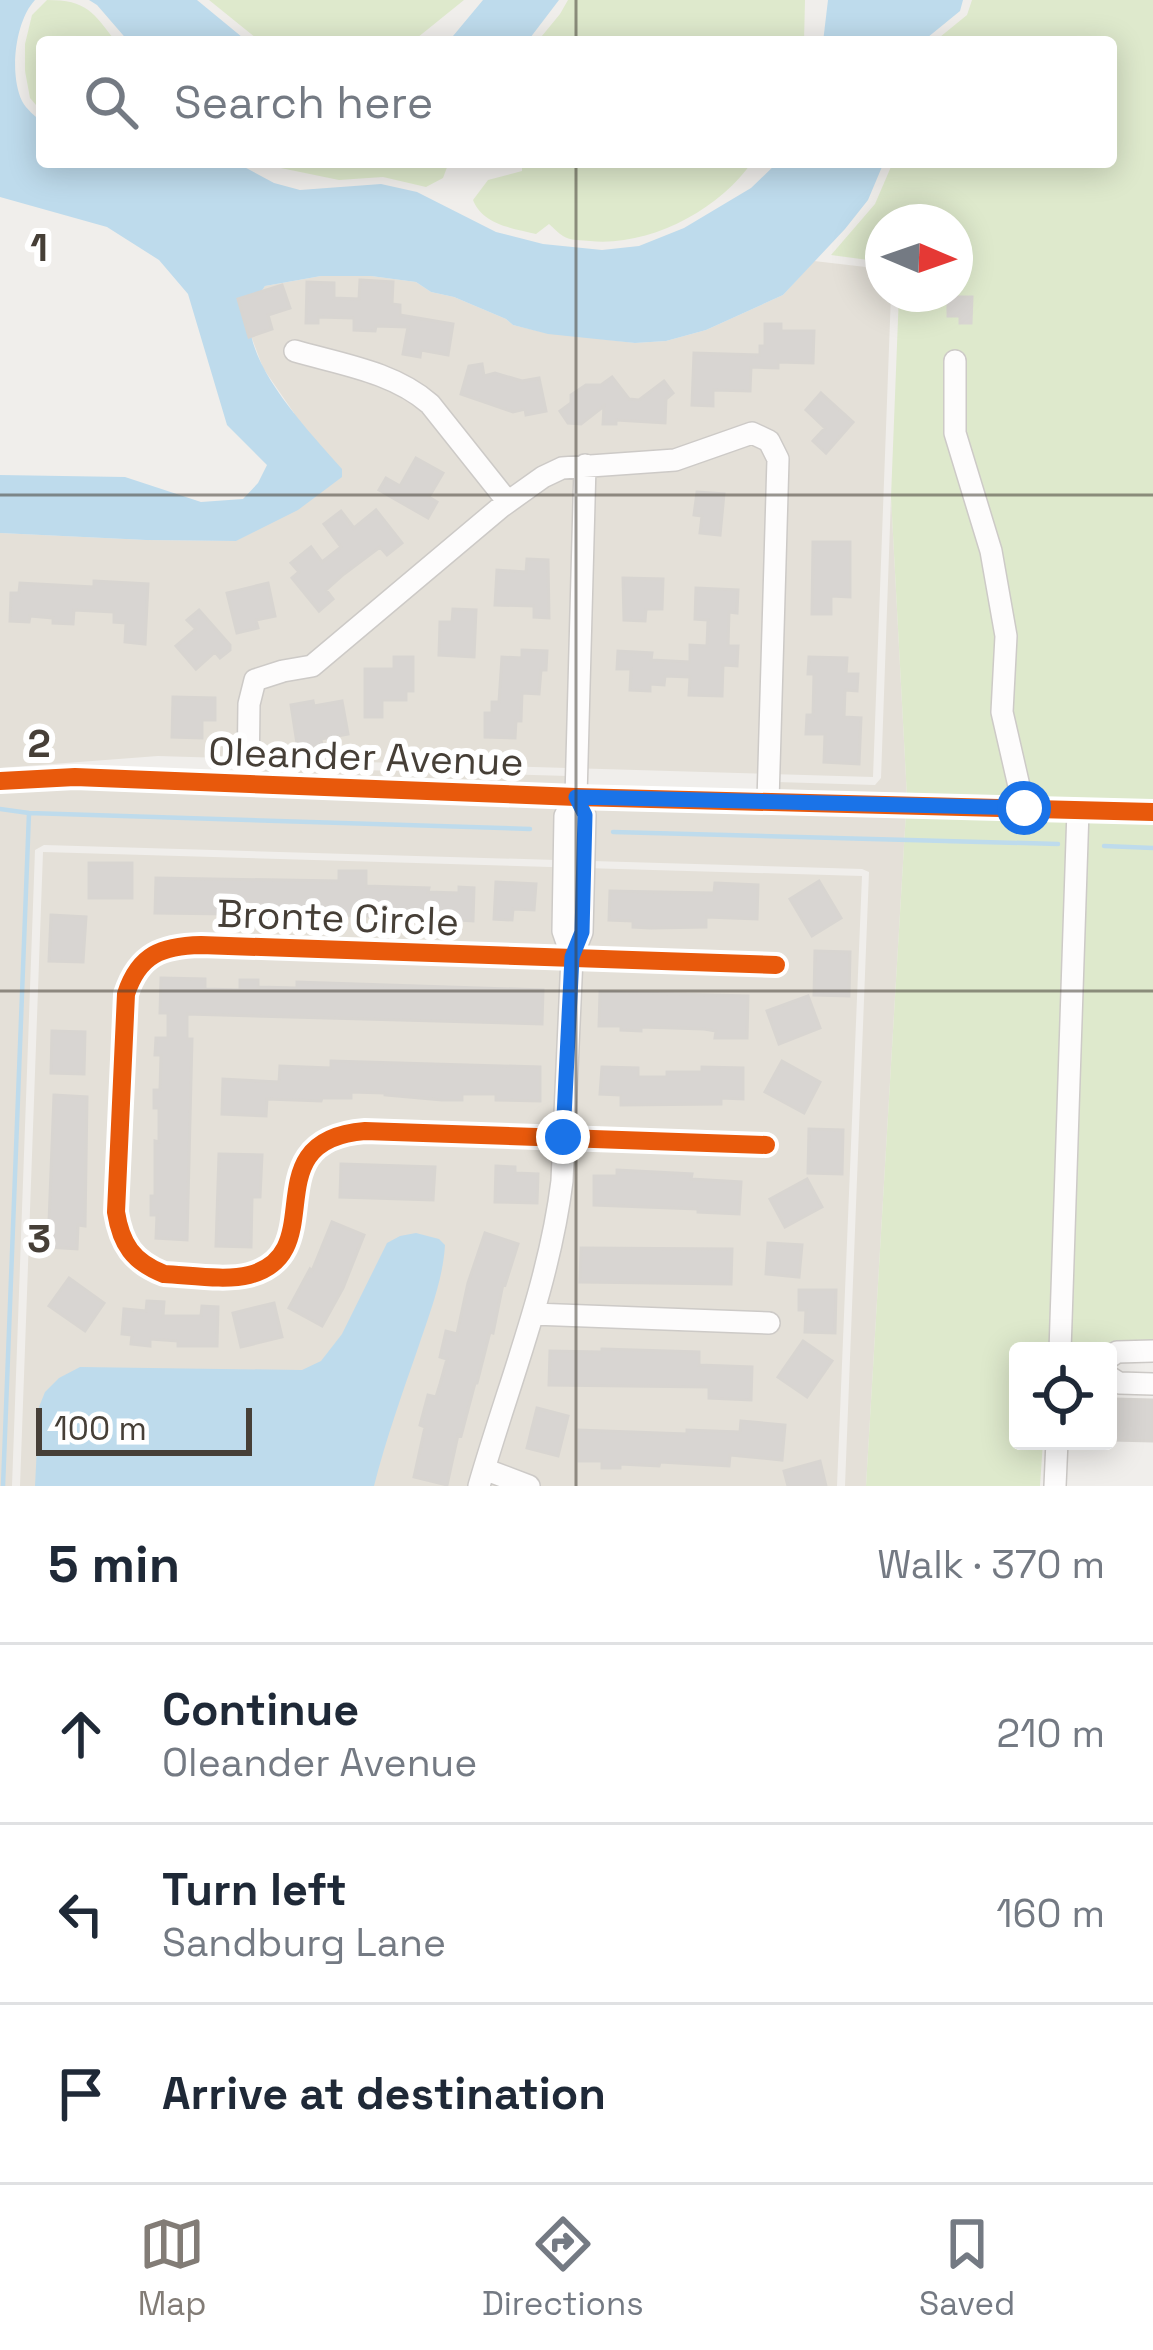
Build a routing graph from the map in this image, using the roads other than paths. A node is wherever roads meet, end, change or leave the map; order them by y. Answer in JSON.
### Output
{"nodes":[{"id":1,"x":295,"y":350,"type":"dead end"},
{"id":2,"x":956,"y":361,"type":"dead end"},
{"id":3,"x":585,"y":465,"type":"junction"},
{"id":4,"x":508,"y":502,"type":"junction"},
{"id":5,"x":4,"y":781,"type":"edge"},
{"id":6,"x":248,"y":784,"type":"junction"},
{"id":7,"x":576,"y":797,"type":"junction"},
{"id":8,"x":768,"y":801,"type":"junction"},
{"id":9,"x":1024,"y":808,"type":"junction"},
{"id":10,"x":1078,"y":810,"type":"junction"},
{"id":11,"x":1153,"y":812,"type":"edge"},
{"id":12,"x":572,"y":957,"type":"junction"},
{"id":13,"x":776,"y":965,"type":"dead end"},
{"id":14,"x":563,"y":1137,"type":"junction"},
{"id":15,"x":766,"y":1145,"type":"dead end"},
{"id":16,"x":532,"y":1314,"type":"junction"},
{"id":17,"x":769,"y":1323,"type":"dead end"},
{"id":18,"x":1060,"y":1342,"type":"edge"},
{"id":19,"x":1153,"y":1351,"type":"edge"},
{"id":20,"x":1117,"y":1352,"type":"edge"},
{"id":21,"x":1117,"y":1382,"type":"edge"},
{"id":22,"x":1153,"y":1384,"type":"edge"},
{"id":23,"x":1057,"y":1450,"type":"edge"},
{"id":24,"x":482,"y":1478,"type":"edge"},
{"id":25,"x":529,"y":1486,"type":"edge"},
{"id":26,"x":1055,"y":1486,"type":"edge"}],
"edges":[{"from":1,"to":4,"type":"street"},
{"from":2,"to":9,"type":"street"},
{"from":3,"to":4,"type":"street"},
{"from":3,"to":7,"type":"street"},
{"from":3,"to":8,"type":"street"},
{"from":4,"to":6,"type":"street"},
{"from":5,"to":6,"type":"street","name":"Oleander Avenue"},
{"from":6,"to":7,"type":"street","name":"Oleander Avenue"},
{"from":7,"to":8,"type":"street","name":"Oleander Avenue"},
{"from":7,"to":12,"type":"street"},
{"from":8,"to":9,"type":"street","name":"Oleander Avenue"},
{"from":9,"to":10,"type":"street","name":"Oleander Avenue"},
{"from":10,"to":11,"type":"street","name":"Oleander Avenue"},
{"from":10,"to":18,"type":"street"},
{"from":12,"to":13,"type":"street"},
{"from":12,"to":14,"type":"street"},
{"from":12,"to":14,"type":"street","name":"Bronte Circle"},
{"from":14,"to":15,"type":"street"},
{"from":14,"to":16,"type":"street"},
{"from":16,"to":17,"type":"street"},
{"from":16,"to":24,"type":"street"},
{"from":19,"to":20,"type":"street"},
{"from":21,"to":22,"type":"street"},
{"from":23,"to":26,"type":"street"},
{"from":24,"to":25,"type":"street"}]}
